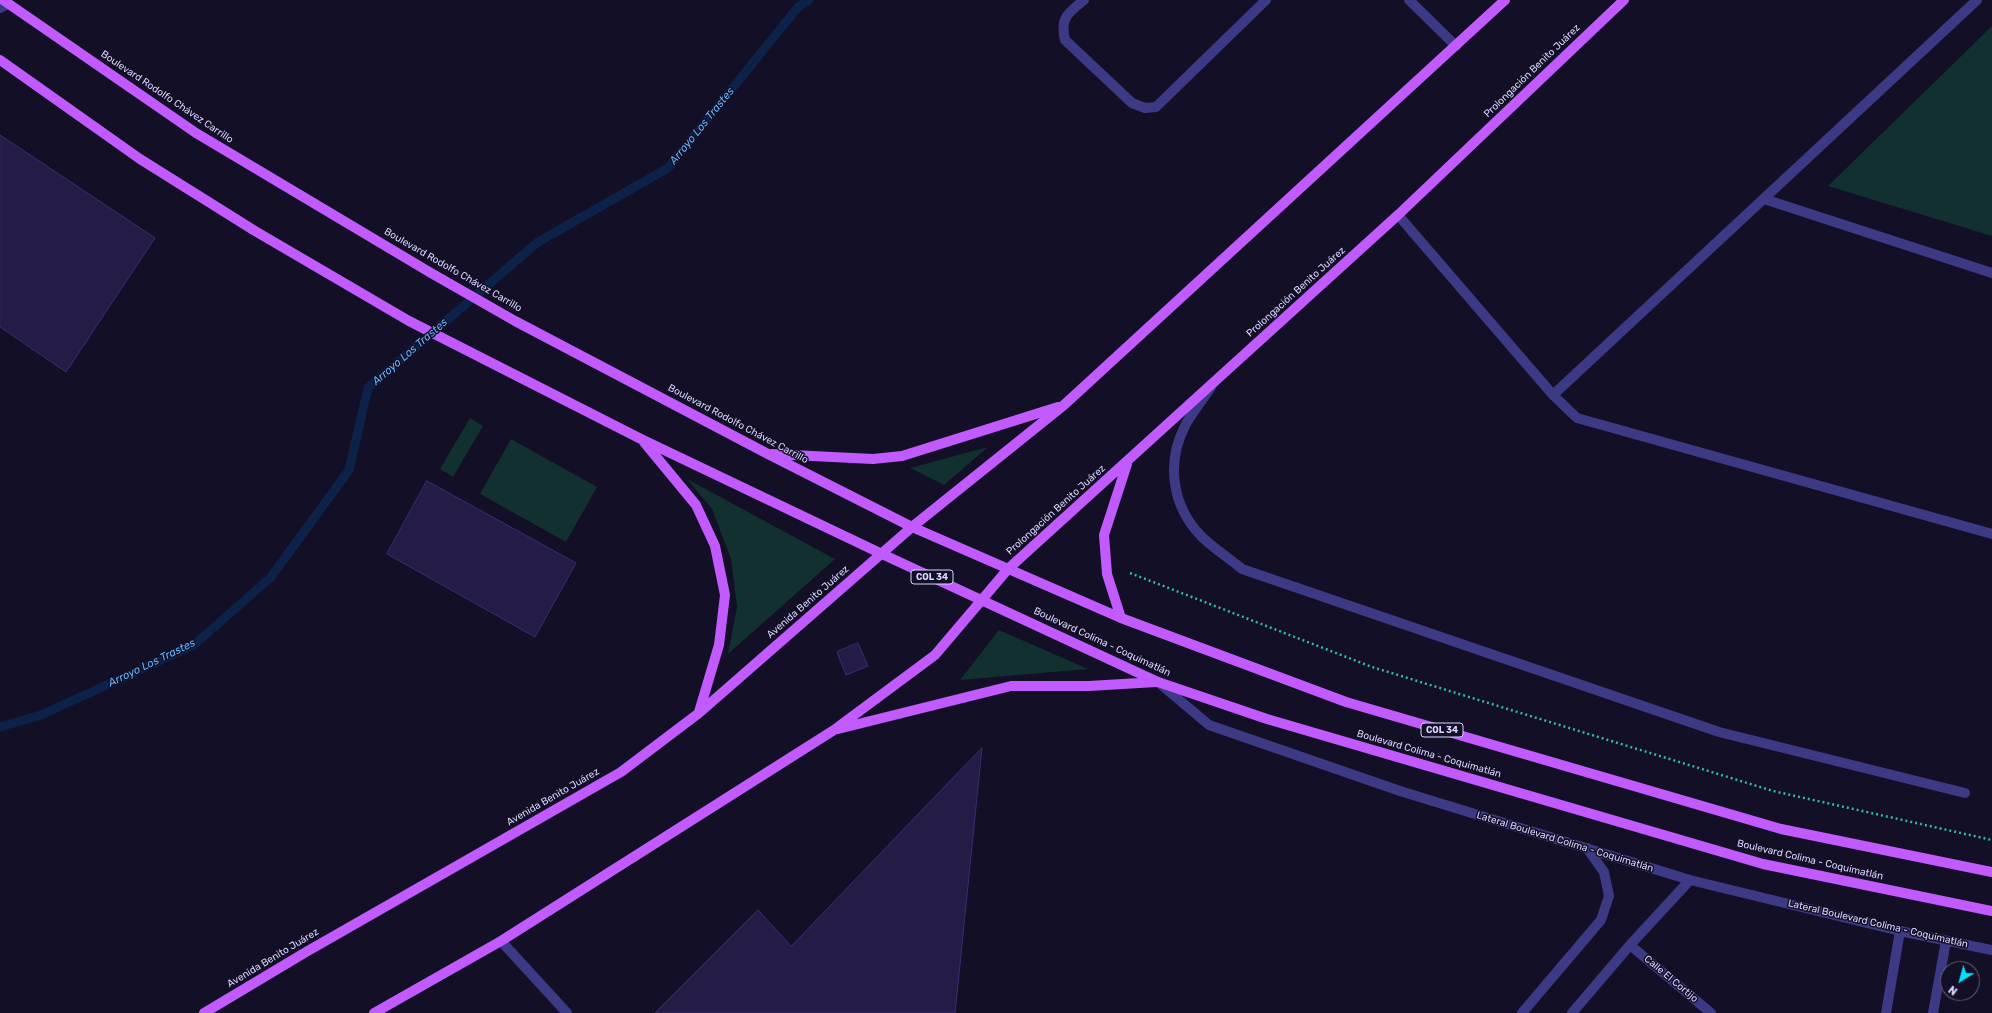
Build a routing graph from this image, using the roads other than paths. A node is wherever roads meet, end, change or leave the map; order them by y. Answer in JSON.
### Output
{"nodes":[{"id":1,"x":1084,"y":0,"type":"edge"},
{"id":2,"x":1266,"y":0,"type":"edge"},
{"id":3,"x":1409,"y":0,"type":"edge"},
{"id":4,"x":1505,"y":0,"type":"edge"},
{"id":5,"x":1624,"y":0,"type":"edge"},
{"id":6,"x":1977,"y":0,"type":"edge"},
{"id":7,"x":4,"y":4,"type":"edge"},
{"id":8,"x":1456,"y":46,"type":"junction"},
{"id":9,"x":0,"y":60,"type":"edge"},
{"id":10,"x":1764,"y":199,"type":"junction"},
{"id":11,"x":1398,"y":215,"type":"junction"},
{"id":12,"x":1992,"y":274,"type":"edge"},
{"id":13,"x":1214,"y":383,"type":"junction"},
{"id":14,"x":1553,"y":395,"type":"junction"},
{"id":15,"x":1064,"y":405,"type":"junction"},
{"id":16,"x":641,"y":438,"type":"junction"},
{"id":17,"x":768,"y":454,"type":"junction"},
{"id":18,"x":1127,"y":463,"type":"junction"},
{"id":19,"x":912,"y":527,"type":"junction"},
{"id":20,"x":1992,"y":534,"type":"edge"},
{"id":21,"x":882,"y":554,"type":"junction"},
{"id":22,"x":1008,"y":569,"type":"junction"},
{"id":23,"x":982,"y":600,"type":"junction"},
{"id":24,"x":1121,"y":618,"type":"junction"},
{"id":25,"x":1158,"y":682,"type":"junction"},
{"id":26,"x":699,"y":713,"type":"junction"},
{"id":27,"x":834,"y":730,"type":"junction"},
{"id":28,"x":1965,"y":793,"type":"dead end"},
{"id":29,"x":1587,"y":848,"type":"junction"},
{"id":30,"x":1992,"y":872,"type":"edge"},
{"id":31,"x":1690,"y":880,"type":"junction"},
{"id":32,"x":1992,"y":910,"type":"edge"},
{"id":33,"x":1900,"y":931,"type":"junction"},
{"id":34,"x":501,"y":941,"type":"junction"},
{"id":35,"x":1946,"y":941,"type":"junction"},
{"id":36,"x":1630,"y":944,"type":"junction"},
{"id":37,"x":1992,"y":950,"type":"edge"},
{"id":38,"x":204,"y":1013,"type":"edge"},
{"id":39,"x":374,"y":1013,"type":"edge"},
{"id":40,"x":567,"y":1013,"type":"edge"},
{"id":41,"x":1522,"y":1013,"type":"edge"},
{"id":42,"x":1572,"y":1013,"type":"edge"},
{"id":43,"x":1711,"y":1013,"type":"edge"},
{"id":44,"x":1886,"y":1013,"type":"edge"},
{"id":45,"x":1933,"y":1013,"type":"edge"}],
"edges":[{"from":1,"to":2,"type":"street"},
{"from":3,"to":8,"type":"street"},
{"from":4,"to":8,"type":"main road"},
{"from":5,"to":11,"type":"main road","name":"Prolongación Benito Juárez"},
{"from":6,"to":10,"type":"street"},
{"from":7,"to":17,"type":"main road","name":"Boulevard Rodolfo Chávez Carrillo"},
{"from":8,"to":15,"type":"main road"},
{"from":9,"to":16,"type":"main road"},
{"from":10,"to":12,"type":"street"},
{"from":10,"to":14,"type":"street"},
{"from":11,"to":13,"type":"main road","name":"Prolongación Benito Juárez"},
{"from":11,"to":14,"type":"street"},
{"from":13,"to":18,"type":"main road","name":"Prolongación Benito Juárez"},
{"from":13,"to":28,"type":"street"},
{"from":14,"to":20,"type":"street"},
{"from":15,"to":17,"type":"main road"},
{"from":15,"to":19,"type":"main road"},
{"from":16,"to":21,"type":"main road"},
{"from":16,"to":26,"type":"main road"},
{"from":17,"to":19,"type":"main road","name":"Boulevard Rodolfo Chávez Carrillo"},
{"from":18,"to":22,"type":"main road","name":"Prolongación Benito Juárez"},
{"from":18,"to":24,"type":"main road"},
{"from":19,"to":21,"type":"main road"},
{"from":19,"to":22,"type":"main road","number":"COL 34"},
{"from":21,"to":23,"type":"main road","name":"Boulevard Colima - Coquimatlán","number":"COL 34"},
{"from":21,"to":26,"type":"main road","name":"Avenida Benito Juárez"},
{"from":22,"to":23,"type":"main road","name":"Prolongación Benito Juárez"},
{"from":22,"to":24,"type":"main road","number":"COL 34"},
{"from":23,"to":25,"type":"main road","name":"Boulevard Colima - Coquimatlán","number":"COL 34"},
{"from":23,"to":27,"type":"main road"},
{"from":24,"to":30,"type":"main road","number":"COL 34"},
{"from":25,"to":27,"type":"main road"},
{"from":25,"to":29,"type":"street","name":"Lateral Boulevard Colima - Coquimatlán"},
{"from":25,"to":32,"type":"main road","name":"Boulevard Colima - Coquimatlán","number":"COL 34"},
{"from":26,"to":38,"type":"main road","name":"Avenida Benito Juárez"},
{"from":27,"to":34,"type":"main road"},
{"from":29,"to":31,"type":"street","name":"Lateral Boulevard Colima - Coquimatlán"},
{"from":29,"to":41,"type":"street"},
{"from":31,"to":33,"type":"street","name":"Lateral Boulevard Colima - Coquimatlán"},
{"from":31,"to":36,"type":"street"},
{"from":33,"to":35,"type":"street","name":"Lateral Boulevard Colima - Coquimatlán"},
{"from":33,"to":44,"type":"street"},
{"from":34,"to":39,"type":"main road"},
{"from":34,"to":40,"type":"street"},
{"from":35,"to":37,"type":"street","name":"Lateral Boulevard Colima - Coquimatlán"},
{"from":35,"to":45,"type":"street"},
{"from":36,"to":42,"type":"street"},
{"from":36,"to":43,"type":"street","name":"Calle El Cortijo"}]}
